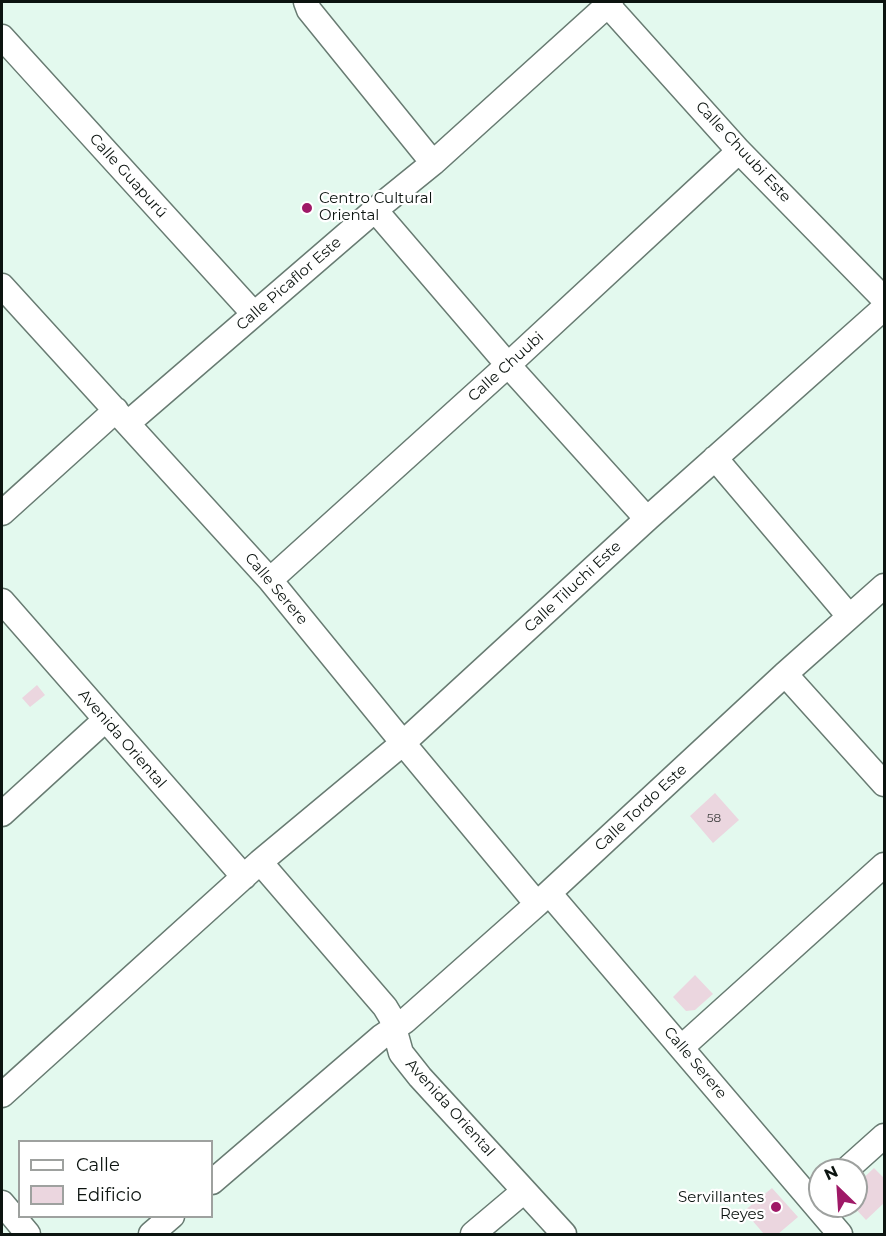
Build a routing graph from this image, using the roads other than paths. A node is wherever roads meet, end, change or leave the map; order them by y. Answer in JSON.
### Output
{"nodes":[{"id":1,"x":306,"y":2,"type":"edge"},
{"id":2,"x":608,"y":2,"type":"edge"},
{"id":3,"x":2,"y":38,"type":"edge"},
{"id":4,"x":739,"y":151,"type":"junction"},
{"id":5,"x":433,"y":164,"type":"junction"},
{"id":6,"x":375,"y":210,"type":"junction"},
{"id":7,"x":2,"y":286,"type":"edge"},
{"id":8,"x":885,"y":299,"type":"edge"},
{"id":9,"x":885,"y":308,"type":"edge"},
{"id":10,"x":254,"y":314,"type":"junction"},
{"id":11,"x":508,"y":365,"type":"junction"},
{"id":12,"x":122,"y":416,"type":"junction"},
{"id":13,"x":715,"y":458,"type":"junction"},
{"id":14,"x":2,"y":513,"type":"edge"},
{"id":15,"x":647,"y":519,"type":"junction"},
{"id":16,"x":270,"y":580,"type":"junction"},
{"id":17,"x":885,"y":586,"type":"edge"},
{"id":18,"x":2,"y":601,"type":"edge"},
{"id":19,"x":849,"y":616,"type":"junction"},
{"id":20,"x":785,"y":674,"type":"junction"},
{"id":21,"x":105,"y":720,"type":"junction"},
{"id":22,"x":403,"y":743,"type":"junction"},
{"id":23,"x":885,"y":784,"type":"edge"},
{"id":24,"x":2,"y":814,"type":"edge"},
{"id":25,"x":885,"y":865,"type":"edge"},
{"id":26,"x":252,"y":870,"type":"junction"},
{"id":27,"x":543,"y":898,"type":"junction"},
{"id":28,"x":396,"y":1028,"type":"junction"},
{"id":29,"x":682,"y":1047,"type":"junction"},
{"id":30,"x":2,"y":1095,"type":"edge"},
{"id":31,"x":885,"y":1136,"type":"edge"},
{"id":32,"x":860,"y":1158,"type":"edge"},
{"id":33,"x":213,"y":1181,"type":"edge"},
{"id":34,"x":808,"y":1189,"type":"edge"},
{"id":35,"x":524,"y":1191,"type":"junction"},
{"id":36,"x":2,"y":1203,"type":"edge"},
{"id":37,"x":170,"y":1218,"type":"edge"},
{"id":38,"x":829,"y":1218,"type":"edge"},
{"id":39,"x":28,"y":1234,"type":"edge"},
{"id":40,"x":151,"y":1234,"type":"edge"},
{"id":41,"x":473,"y":1234,"type":"edge"},
{"id":42,"x":564,"y":1234,"type":"edge"},
{"id":43,"x":840,"y":1234,"type":"edge"}],
"edges":[{"from":1,"to":5,"type":"street"},
{"from":2,"to":4,"type":"street","name":"Calle Chuubi Este"},
{"from":2,"to":5,"type":"street","name":"Calle Picaflor Este"},
{"from":3,"to":10,"type":"street","name":"Calle Guapurú"},
{"from":4,"to":8,"type":"street","name":"Calle Chuubi Este"},
{"from":4,"to":11,"type":"street","name":"Calle Chuubi"},
{"from":5,"to":6,"type":"street","name":"Calle Picaflor Este"},
{"from":6,"to":10,"type":"street","name":"Calle Picaflor Este"},
{"from":6,"to":11,"type":"street"},
{"from":7,"to":12,"type":"street","name":"Calle Serere"},
{"from":9,"to":13,"type":"street","name":"Calle Tiluchi Este"},
{"from":10,"to":12,"type":"street","name":"Calle Picaflor Este"},
{"from":11,"to":15,"type":"street"},
{"from":11,"to":16,"type":"street","name":"Calle Chuubi"},
{"from":12,"to":14,"type":"street","name":"Calle Picaflor Este"},
{"from":12,"to":16,"type":"street","name":"Calle Serere"},
{"from":13,"to":15,"type":"street","name":"Calle Tiluchi Este"},
{"from":13,"to":19,"type":"street"},
{"from":15,"to":22,"type":"street","name":"Calle Tiluchi Este"},
{"from":16,"to":22,"type":"street","name":"Calle Serere"},
{"from":17,"to":19,"type":"street","name":"Calle Tordo Este"},
{"from":18,"to":21,"type":"street","name":"Avenida Oriental"},
{"from":19,"to":20,"type":"street","name":"Calle Tordo Este"},
{"from":20,"to":23,"type":"street"},
{"from":20,"to":27,"type":"street","name":"Calle Tordo Este"},
{"from":21,"to":24,"type":"street"},
{"from":21,"to":26,"type":"street","name":"Avenida Oriental"},
{"from":22,"to":26,"type":"street","name":"Calle Tiluchi Este"},
{"from":22,"to":27,"type":"street","name":"Calle Serere"},
{"from":25,"to":29,"type":"street"},
{"from":26,"to":28,"type":"street","name":"Avenida Oriental"},
{"from":26,"to":30,"type":"street","name":"Calle Tiluchi Este"},
{"from":27,"to":28,"type":"street","name":"Calle Tordo Este"},
{"from":27,"to":29,"type":"street","name":"Calle Serere"},
{"from":28,"to":33,"type":"street","name":"Calle Tordo Este"},
{"from":28,"to":35,"type":"street","name":"Avenida Oriental"},
{"from":29,"to":34,"type":"street","name":"Calle Serere"},
{"from":31,"to":32,"type":"street"},
{"from":35,"to":41,"type":"street"},
{"from":35,"to":42,"type":"street","name":"Avenida Oriental"},
{"from":36,"to":39,"type":"street"},
{"from":37,"to":40,"type":"street"},
{"from":38,"to":43,"type":"street","name":"Calle Serere"}]}
